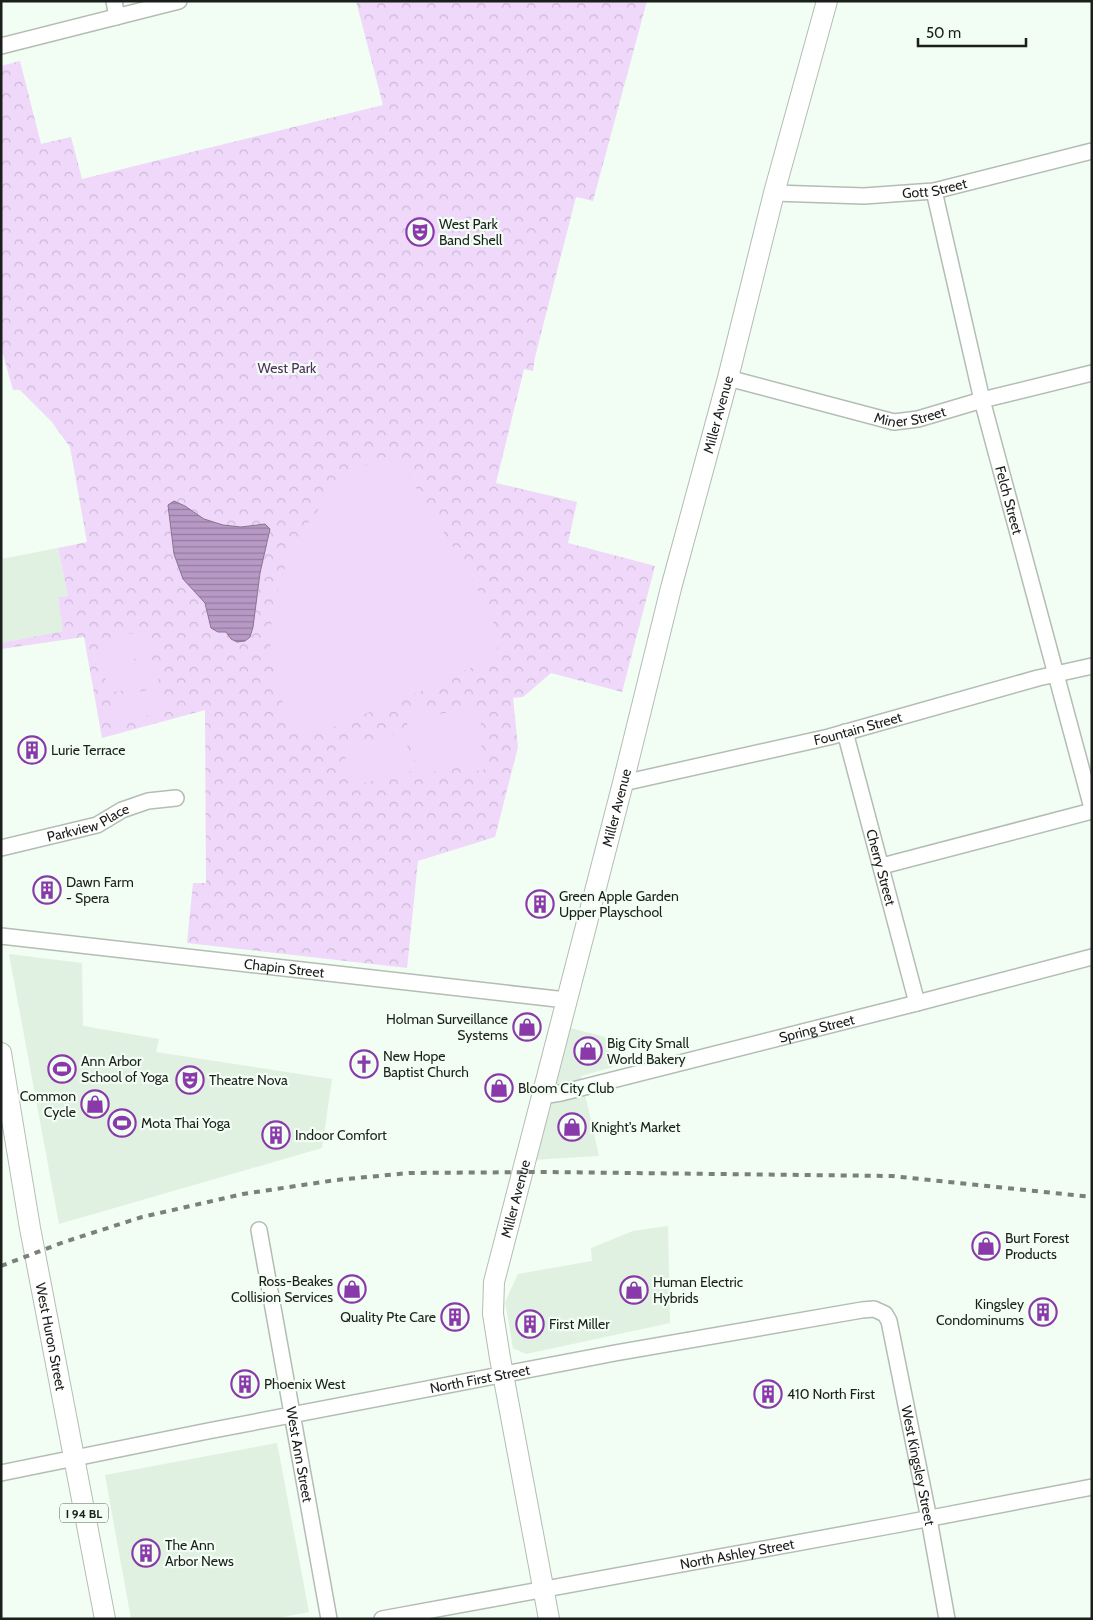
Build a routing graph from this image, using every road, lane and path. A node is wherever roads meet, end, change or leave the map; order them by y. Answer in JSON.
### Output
{"nodes":[{"id":1,"x":114,"y":1,"type":"edge"},
{"id":2,"x":180,"y":1,"type":"edge"},
{"id":3,"x":827,"y":1,"type":"edge"},
{"id":4,"x":117,"y":17,"type":"junction"},
{"id":5,"x":1,"y":46,"type":"edge"},
{"id":6,"x":1092,"y":151,"type":"edge"},
{"id":7,"x":934,"y":191,"type":"junction"},
{"id":8,"x":774,"y":193,"type":"junction"},
{"id":9,"x":1092,"y":373,"type":"edge"},
{"id":10,"x":728,"y":378,"type":"junction"},
{"id":11,"x":982,"y":400,"type":"junction"},
{"id":12,"x":1092,"y":666,"type":"edge"},
{"id":13,"x":1056,"y":674,"type":"junction"},
{"id":14,"x":846,"y":732,"type":"junction"},
{"id":15,"x":623,"y":783,"type":"junction"},
{"id":16,"x":176,"y":798,"type":"dead end"},
{"id":17,"x":1092,"y":809,"type":"edge"},
{"id":18,"x":1,"y":848,"type":"edge"},
{"id":19,"x":882,"y":866,"type":"junction"},
{"id":20,"x":1,"y":936,"type":"edge"},
{"id":21,"x":1092,"y":957,"type":"edge"},
{"id":22,"x":566,"y":1000,"type":"junction"},
{"id":23,"x":917,"y":1003,"type":"junction"},
{"id":24,"x":1,"y":1054,"type":"edge"},
{"id":25,"x":541,"y":1096,"type":"junction"},
{"id":26,"x":259,"y":1230,"type":"dead end"},
{"id":27,"x":885,"y":1314,"type":"joint"},
{"id":28,"x":503,"y":1375,"type":"junction"},
{"id":29,"x":292,"y":1416,"type":"junction"},
{"id":30,"x":73,"y":1458,"type":"junction"},
{"id":31,"x":1,"y":1473,"type":"edge"},
{"id":32,"x":1092,"y":1487,"type":"edge"},
{"id":33,"x":929,"y":1518,"type":"junction"},
{"id":34,"x":543,"y":1589,"type":"junction"},
{"id":35,"x":105,"y":1619,"type":"edge"},
{"id":36,"x":328,"y":1619,"type":"edge"},
{"id":37,"x":382,"y":1619,"type":"edge"},
{"id":38,"x":549,"y":1619,"type":"edge"},
{"id":39,"x":947,"y":1619,"type":"edge"}],
"edges":[{"from":1,"to":4,"type":"street"},
{"from":2,"to":4,"type":"street"},
{"from":3,"to":8,"type":"main road","name":"Miller Avenue"},
{"from":4,"to":5,"type":"street"},
{"from":6,"to":7,"type":"street","name":"Gott Street"},
{"from":7,"to":8,"type":"street","name":"Gott Street"},
{"from":7,"to":11,"type":"street","name":"Felch Street"},
{"from":8,"to":10,"type":"main road","name":"Miller Avenue"},
{"from":9,"to":11,"type":"street","name":"Miner Street"},
{"from":10,"to":11,"type":"street","name":"Miner Street"},
{"from":10,"to":15,"type":"main road","name":"Miller Avenue"},
{"from":11,"to":13,"type":"street","name":"Felch Street"},
{"from":12,"to":13,"type":"street","name":"Fountain Street"},
{"from":13,"to":14,"type":"street","name":"Fountain Street"},
{"from":13,"to":17,"type":"street","name":"Felch Street"},
{"from":14,"to":15,"type":"street","name":"Fountain Street"},
{"from":14,"to":19,"type":"street","name":"Cherry Street"},
{"from":15,"to":22,"type":"main road","name":"Miller Avenue"},
{"from":16,"to":18,"type":"street","name":"Parkview Place"},
{"from":17,"to":19,"type":"street"},
{"from":19,"to":23,"type":"street","name":"Cherry Street"},
{"from":20,"to":22,"type":"street","name":"Chapin Street"},
{"from":21,"to":23,"type":"street","name":"Spring Street"},
{"from":22,"to":25,"type":"main road","name":"Miller Avenue"},
{"from":23,"to":25,"type":"street","name":"Spring Street"},
{"from":24,"to":30,"type":"main road","name":"West Huron Street","number":"I 94 BL"},
{"from":25,"to":28,"type":"main road","name":"Miller Avenue"},
{"from":26,"to":29,"type":"street","name":"West Ann Street"},
{"from":27,"to":28,"type":"street","name":"North First Street"},
{"from":27,"to":33,"type":"street","name":"West Kingsley Street"},
{"from":28,"to":29,"type":"street","name":"North First Street"},
{"from":28,"to":34,"type":"main road","name":"Miller Avenue"},
{"from":29,"to":30,"type":"street","name":"North First Street"},
{"from":29,"to":36,"type":"street","name":"West Ann Street"},
{"from":30,"to":31,"type":"street","name":"North First Street"},
{"from":30,"to":35,"type":"main road","name":"West Huron Street","number":"I 94 BL"},
{"from":32,"to":33,"type":"street","name":"North Ashley Street"},
{"from":33,"to":34,"type":"street","name":"North Ashley Street"},
{"from":33,"to":39,"type":"street","name":"West Kingsley Street"},
{"from":34,"to":37,"type":"street","name":"North Ashley Street"},
{"from":34,"to":38,"type":"main road","name":"Miller Avenue"}]}
